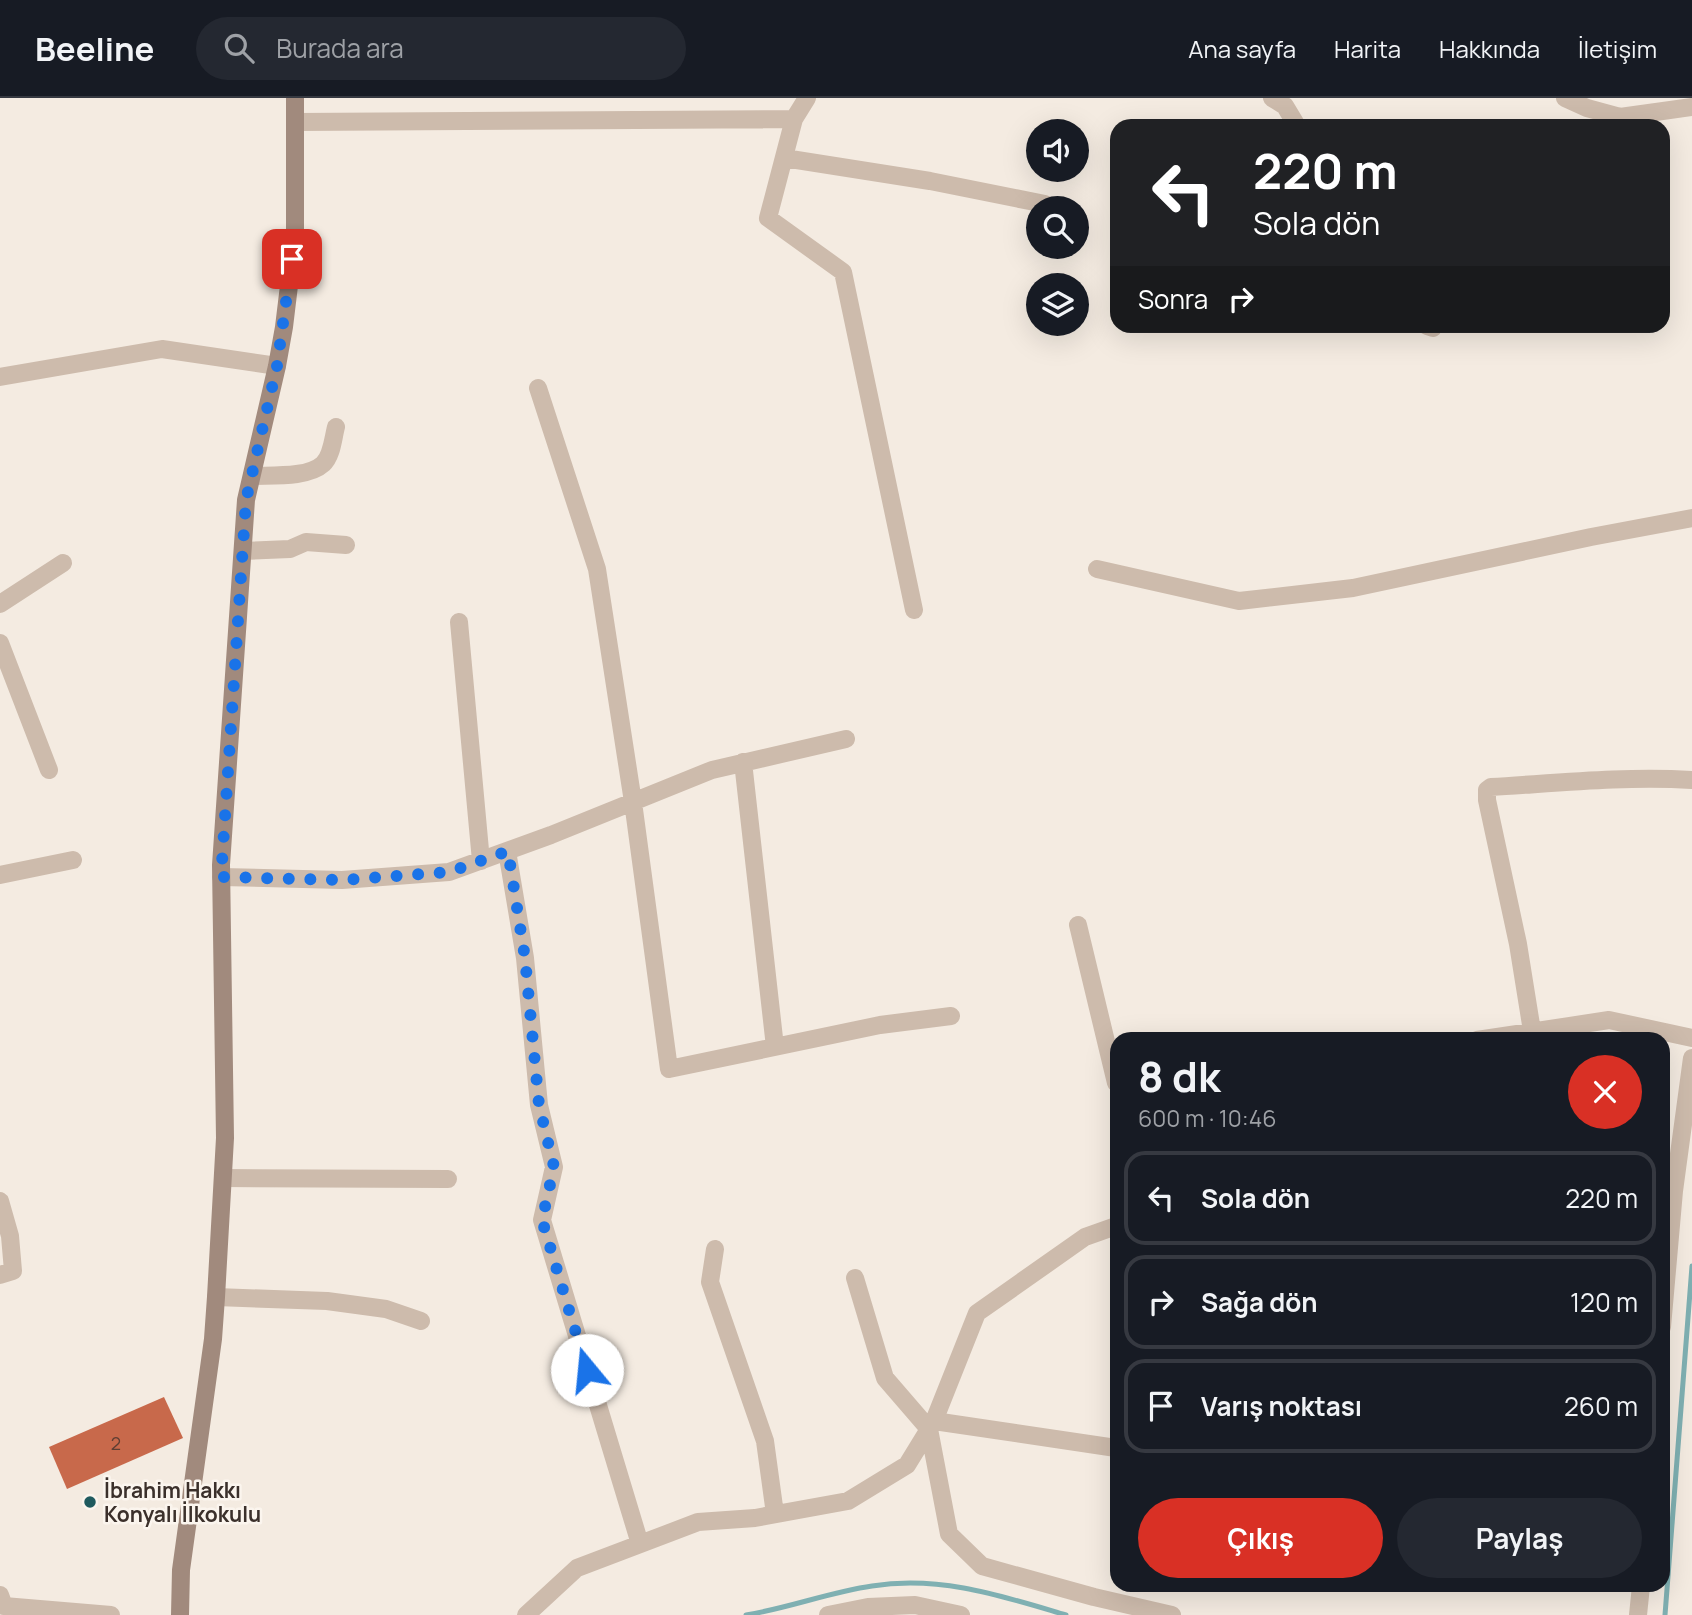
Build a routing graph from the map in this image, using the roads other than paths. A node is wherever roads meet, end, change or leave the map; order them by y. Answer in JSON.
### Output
{"nodes":[{"id":1,"x":295,"y":98,"type":"edge"},
{"id":2,"x":807,"y":98,"type":"edge"},
{"id":3,"x":1272,"y":98,"type":"edge"},
{"id":4,"x":1565,"y":98,"type":"edge"},
{"id":5,"x":1692,"y":107,"type":"edge"},
{"id":6,"x":794,"y":118,"type":"junction"},
{"id":7,"x":1293,"y":119,"type":"edge"},
{"id":8,"x":295,"y":122,"type":"junction"},
{"id":9,"x":784,"y":158,"type":"junction"},
{"id":10,"x":1026,"y":200,"type":"edge"},
{"id":11,"x":277,"y":366,"type":"junction"},
{"id":12,"x":0,"y":377,"type":"edge"},
{"id":13,"x":538,"y":388,"type":"dead end"},
{"id":14,"x":336,"y":427,"type":"dead end"},
{"id":15,"x":252,"y":476,"type":"junction"},
{"id":16,"x":1692,"y":518,"type":"edge"},
{"id":17,"x":346,"y":545,"type":"dead end"},
{"id":18,"x":243,"y":551,"type":"junction"},
{"id":19,"x":63,"y":563,"type":"dead end"},
{"id":20,"x":1097,"y":569,"type":"dead end"},
{"id":21,"x":0,"y":604,"type":"edge"},
{"id":22,"x":914,"y":610,"type":"dead end"},
{"id":23,"x":458,"y":622,"type":"dead end"},
{"id":24,"x":0,"y":643,"type":"edge"},
{"id":25,"x":846,"y":739,"type":"dead end"},
{"id":26,"x":743,"y":762,"type":"junction"},
{"id":27,"x":49,"y":770,"type":"dead end"},
{"id":28,"x":1692,"y":780,"type":"edge"},
{"id":29,"x":633,"y":802,"type":"junction"},
{"id":30,"x":508,"y":851,"type":"junction"},
{"id":31,"x":73,"y":859,"type":"dead end"},
{"id":32,"x":481,"y":860,"type":"junction"},
{"id":33,"x":0,"y":875,"type":"edge"},
{"id":34,"x":221,"y":877,"type":"junction"},
{"id":35,"x":1078,"y":925,"type":"dead end"},
{"id":36,"x":951,"y":1016,"type":"dead end"},
{"id":37,"x":1532,"y":1032,"type":"edge"},
{"id":38,"x":1547,"y":1032,"type":"edge"},
{"id":39,"x":1664,"y":1032,"type":"edge"},
{"id":40,"x":1670,"y":1033,"type":"edge"},
{"id":41,"x":1692,"y":1038,"type":"edge"},
{"id":42,"x":775,"y":1047,"type":"junction"},
{"id":43,"x":1110,"y":1058,"type":"edge"},
{"id":44,"x":1692,"y":1058,"type":"edge"},
{"id":45,"x":223,"y":1178,"type":"junction"},
{"id":46,"x":448,"y":1179,"type":"dead end"},
{"id":47,"x":0,"y":1200,"type":"edge"},
{"id":48,"x":1110,"y":1228,"type":"edge"},
{"id":49,"x":1670,"y":1236,"type":"edge"},
{"id":50,"x":715,"y":1248,"type":"dead end"},
{"id":51,"x":0,"y":1275,"type":"edge"},
{"id":52,"x":855,"y":1278,"type":"dead end"},
{"id":53,"x":216,"y":1297,"type":"junction"},
{"id":54,"x":421,"y":1321,"type":"dead end"},
{"id":55,"x":932,"y":1425,"type":"junction"},
{"id":56,"x":1110,"y":1446,"type":"edge"},
{"id":57,"x":775,"y":1514,"type":"junction"},
{"id":58,"x":639,"y":1544,"type":"junction"},
{"id":59,"x":1640,"y":1592,"type":"edge"},
{"id":60,"x":0,"y":1595,"type":"edge"},
{"id":61,"x":868,"y":1611,"type":"edge"},
{"id":62,"x":185,"y":1614,"type":"edge"},
{"id":63,"x":111,"y":1615,"type":"edge"},
{"id":64,"x":526,"y":1615,"type":"edge"},
{"id":65,"x":828,"y":1615,"type":"edge"},
{"id":66,"x":961,"y":1615,"type":"edge"},
{"id":67,"x":1172,"y":1615,"type":"edge"},
{"id":68,"x":1639,"y":1615,"type":"edge"}],
"edges":[{"from":1,"to":8,"type":"street"},
{"from":2,"to":6,"type":"street"},
{"from":3,"to":7,"type":"street"},
{"from":4,"to":5,"type":"street"},
{"from":6,"to":8,"type":"street"},
{"from":6,"to":9,"type":"street"},
{"from":8,"to":11,"type":"street"},
{"from":9,"to":10,"type":"street"},
{"from":9,"to":22,"type":"street"},
{"from":11,"to":12,"type":"street"},
{"from":11,"to":15,"type":"street"},
{"from":13,"to":29,"type":"street"},
{"from":14,"to":15,"type":"street"},
{"from":15,"to":18,"type":"street"},
{"from":16,"to":20,"type":"street"},
{"from":17,"to":18,"type":"street"},
{"from":18,"to":34,"type":"street"},
{"from":19,"to":21,"type":"street"},
{"from":23,"to":32,"type":"street"},
{"from":24,"to":27,"type":"street"},
{"from":25,"to":26,"type":"street"},
{"from":26,"to":29,"type":"street"},
{"from":26,"to":42,"type":"street"},
{"from":28,"to":37,"type":"street"},
{"from":29,"to":30,"type":"street"},
{"from":29,"to":42,"type":"street"},
{"from":30,"to":32,"type":"street"},
{"from":30,"to":58,"type":"street"},
{"from":31,"to":33,"type":"street"},
{"from":32,"to":34,"type":"street"},
{"from":34,"to":45,"type":"street"},
{"from":35,"to":43,"type":"street"},
{"from":36,"to":42,"type":"street"},
{"from":38,"to":39,"type":"street"},
{"from":40,"to":41,"type":"street"},
{"from":44,"to":49,"type":"street"},
{"from":45,"to":46,"type":"street"},
{"from":45,"to":53,"type":"street"},
{"from":47,"to":51,"type":"street"},
{"from":48,"to":55,"type":"street"},
{"from":50,"to":57,"type":"street"},
{"from":52,"to":55,"type":"street"},
{"from":53,"to":54,"type":"street"},
{"from":53,"to":62,"type":"street"},
{"from":55,"to":56,"type":"street"},
{"from":55,"to":57,"type":"street"},
{"from":55,"to":67,"type":"street"},
{"from":57,"to":58,"type":"street"},
{"from":58,"to":64,"type":"street"},
{"from":59,"to":68,"type":"street"},
{"from":60,"to":63,"type":"street"},
{"from":61,"to":65,"type":"street"},
{"from":61,"to":66,"type":"street"}]}
